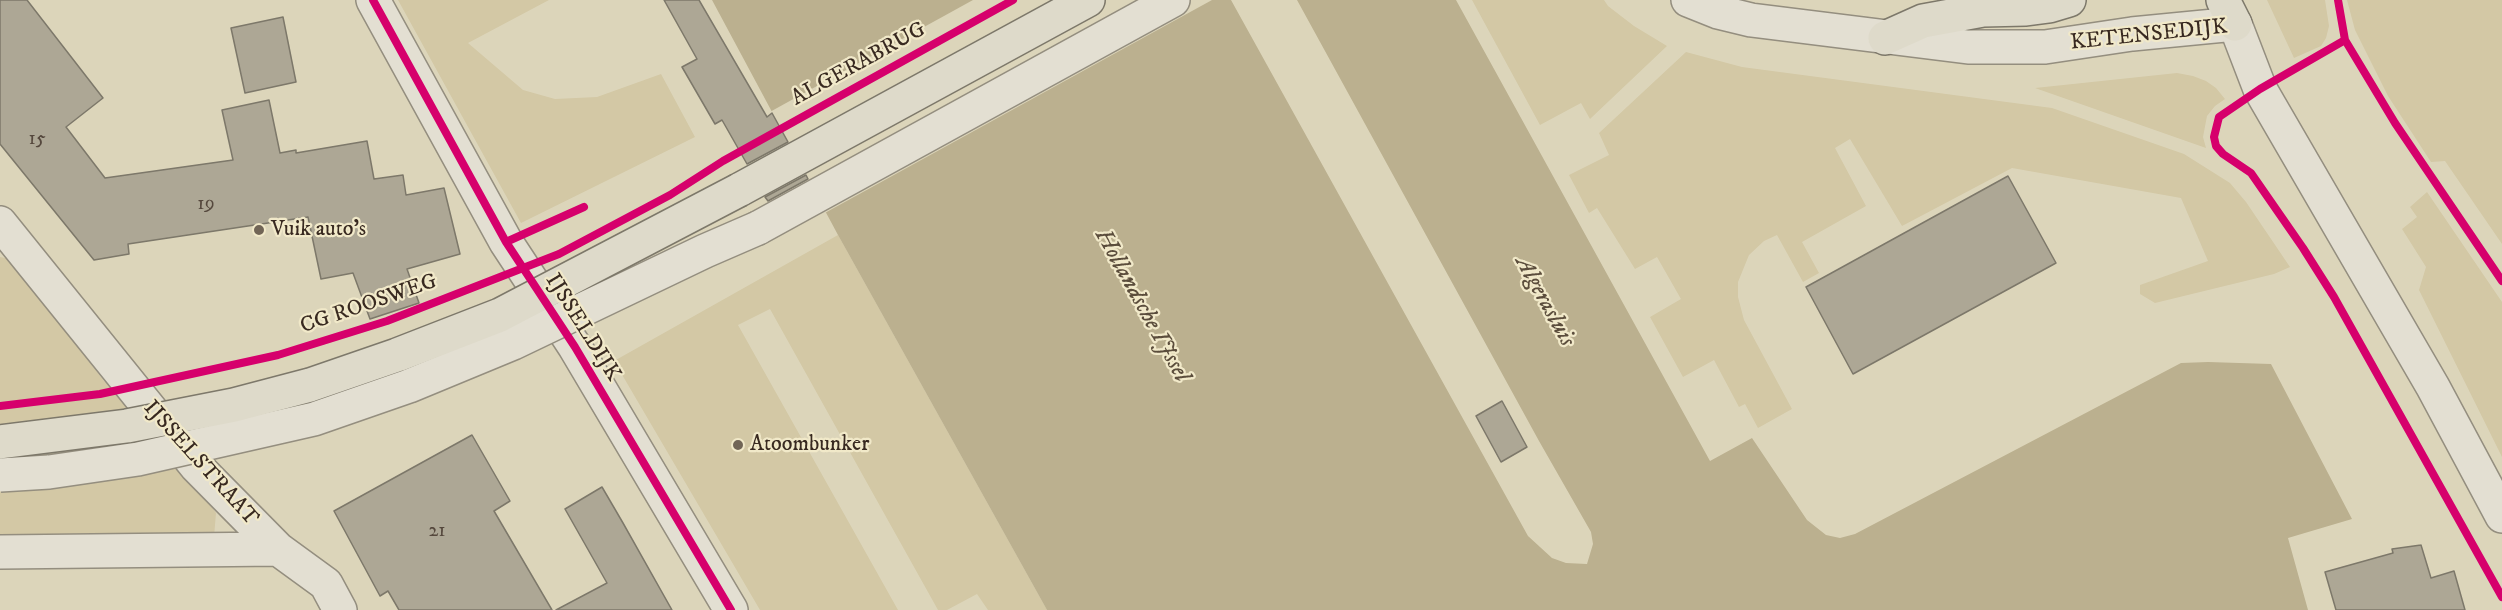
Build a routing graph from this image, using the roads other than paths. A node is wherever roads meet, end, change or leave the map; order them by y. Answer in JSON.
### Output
{"nodes":[{"id":1,"x":373,"y":0,"type":"edge"},
{"id":2,"x":1088,"y":0,"type":"edge"},
{"id":3,"x":1173,"y":0,"type":"edge"},
{"id":4,"x":1688,"y":0,"type":"edge"},
{"id":5,"x":2069,"y":0,"type":"edge"},
{"id":6,"x":2231,"y":8,"type":"edge"},
{"id":7,"x":1885,"y":38,"type":"junction"},
{"id":8,"x":2,"y":228,"type":"edge"},
{"id":9,"x":0,"y":442,"type":"edge"},
{"id":10,"x":0,"y":475,"type":"edge"},
{"id":11,"x":2502,"y":516,"type":"edge"},
{"id":12,"x":278,"y":549,"type":"junction"},
{"id":13,"x":0,"y":552,"type":"edge"},
{"id":14,"x":340,"y":610,"type":"edge"},
{"id":15,"x":731,"y":610,"type":"edge"}],
"edges":[{"from":1,"to":15,"type":"street","name":"IJSSELDIJK"},
{"from":2,"to":9,"type":"main road","bridge":true},
{"from":3,"to":10,"type":"street","bridge":true},
{"from":4,"to":7,"type":"street","name":"KETENSEDIJK"},
{"from":5,"to":7,"type":"main road"},
{"from":6,"to":7,"type":"street","name":"KETENSEDIJK"},
{"from":6,"to":11,"type":"street","name":"KETENSEDIJK"},
{"from":8,"to":12,"type":"street","name":"IJSSELSTRAAT"},
{"from":12,"to":13,"type":"street"},
{"from":12,"to":14,"type":"street","name":"IJSSELSTRAAT"}]}
